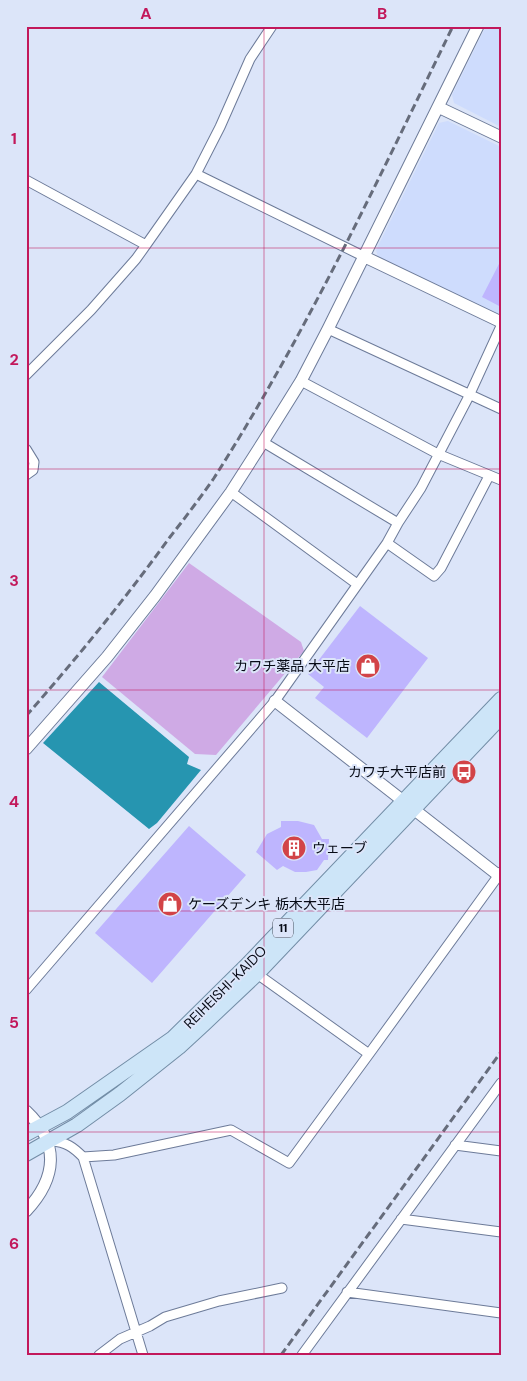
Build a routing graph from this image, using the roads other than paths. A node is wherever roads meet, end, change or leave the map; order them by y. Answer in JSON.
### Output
{"nodes":[{"id":1,"x":272,"y":26,"type":"edge"},
{"id":2,"x":478,"y":26,"type":"edge"},
{"id":3,"x":438,"y":107,"type":"junction"},
{"id":4,"x":501,"y":137,"type":"edge"},
{"id":5,"x":196,"y":174,"type":"junction"},
{"id":6,"x":26,"y":180,"type":"edge"},
{"id":7,"x":146,"y":246,"type":"junction"},
{"id":8,"x":365,"y":257,"type":"junction"},
{"id":9,"x":501,"y":322,"type":"edge"},
{"id":10,"x":501,"y":326,"type":"edge"},
{"id":11,"x":328,"y":329,"type":"junction"},
{"id":12,"x":26,"y":375,"type":"edge"},
{"id":13,"x":300,"y":381,"type":"junction"},
{"id":14,"x":469,"y":395,"type":"junction"},
{"id":15,"x":501,"y":409,"type":"edge"},
{"id":16,"x":263,"y":442,"type":"junction"},
{"id":17,"x":26,"y":448,"type":"edge"},
{"id":18,"x":438,"y":454,"type":"junction"},
{"id":19,"x":26,"y":475,"type":"edge"},
{"id":20,"x":489,"y":476,"type":"junction"},
{"id":21,"x":501,"y":480,"type":"edge"},
{"id":22,"x":231,"y":492,"type":"junction"},
{"id":23,"x":398,"y":523,"type":"junction"},
{"id":24,"x":387,"y":543,"type":"junction"},
{"id":25,"x":358,"y":584,"type":"junction"},
{"id":26,"x":501,"y":699,"type":"edge"},
{"id":27,"x":275,"y":701,"type":"junction"},
{"id":28,"x":501,"y":717,"type":"edge"},
{"id":29,"x":26,"y":749,"type":"edge"},
{"id":30,"x":409,"y":806,"type":"junction"},
{"id":31,"x":499,"y":874,"type":"edge"},
{"id":32,"x":251,"y":970,"type":"junction"},
{"id":33,"x":26,"y":990,"type":"edge"},
{"id":34,"x":369,"y":1054,"type":"junction"},
{"id":35,"x":501,"y":1084,"type":"edge"},
{"id":36,"x":26,"y":1111,"type":"edge"},
{"id":37,"x":40,"y":1127,"type":"junction"},
{"id":38,"x":26,"y":1134,"type":"edge"},
{"id":39,"x":49,"y":1141,"type":"junction"},
{"id":40,"x":455,"y":1145,"type":"junction"},
{"id":41,"x":501,"y":1151,"type":"edge"},
{"id":42,"x":26,"y":1154,"type":"edge"},
{"id":43,"x":83,"y":1158,"type":"junction"},
{"id":44,"x":26,"y":1211,"type":"edge"},
{"id":45,"x":401,"y":1219,"type":"junction"},
{"id":46,"x":501,"y":1232,"type":"edge"},
{"id":47,"x":282,"y":1288,"type":"dead end"},
{"id":48,"x":348,"y":1292,"type":"junction"},
{"id":49,"x":501,"y":1313,"type":"edge"},
{"id":50,"x":136,"y":1332,"type":"junction"},
{"id":51,"x":98,"y":1355,"type":"edge"},
{"id":52,"x":143,"y":1355,"type":"edge"},
{"id":53,"x":302,"y":1355,"type":"edge"}],
"edges":[{"from":1,"to":5,"type":"street"},
{"from":2,"to":3,"type":"street"},
{"from":3,"to":4,"type":"street"},
{"from":3,"to":8,"type":"street"},
{"from":5,"to":7,"type":"street"},
{"from":5,"to":8,"type":"street"},
{"from":6,"to":7,"type":"street"},
{"from":7,"to":12,"type":"street"},
{"from":8,"to":9,"type":"street"},
{"from":8,"to":11,"type":"street"},
{"from":10,"to":14,"type":"street"},
{"from":11,"to":13,"type":"street"},
{"from":11,"to":14,"type":"street"},
{"from":13,"to":16,"type":"street"},
{"from":13,"to":18,"type":"street"},
{"from":14,"to":15,"type":"street"},
{"from":14,"to":18,"type":"street"},
{"from":16,"to":22,"type":"street"},
{"from":16,"to":23,"type":"street"},
{"from":17,"to":19,"type":"street"},
{"from":18,"to":20,"type":"street"},
{"from":18,"to":23,"type":"street"},
{"from":20,"to":21,"type":"street"},
{"from":20,"to":24,"type":"street"},
{"from":22,"to":25,"type":"street"},
{"from":22,"to":29,"type":"street"},
{"from":23,"to":24,"type":"street"},
{"from":24,"to":25,"type":"street"},
{"from":25,"to":27,"type":"street"},
{"from":26,"to":30,"type":"main road","name":"REIHEISHI-KAIDO","number":"11"},
{"from":27,"to":30,"type":"street"},
{"from":27,"to":33,"type":"street"},
{"from":28,"to":30,"type":"main road","name":"REIHEISHI-KAIDO","number":"11"},
{"from":30,"to":31,"type":"street"},
{"from":30,"to":32,"type":"main road","name":"REIHEISHI-KAIDO","number":"11"},
{"from":31,"to":34,"type":"street"},
{"from":32,"to":34,"type":"street"},
{"from":32,"to":37,"type":"main road","name":"REIHEISHI-KAIDO","number":"11"},
{"from":32,"to":39,"type":"main road","name":"REIHEISHI-KAIDO","number":"11"},
{"from":34,"to":43,"type":"street"},
{"from":35,"to":40,"type":"street"},
{"from":36,"to":37,"type":"street"},
{"from":37,"to":38,"type":"main road","number":"11"},
{"from":37,"to":39,"type":"street"},
{"from":39,"to":42,"type":"main road","number":"11"},
{"from":39,"to":43,"type":"street"},
{"from":39,"to":44,"type":"street"},
{"from":40,"to":41,"type":"street"},
{"from":40,"to":45,"type":"street"},
{"from":43,"to":50,"type":"street"},
{"from":45,"to":46,"type":"street"},
{"from":45,"to":48,"type":"street"},
{"from":47,"to":50,"type":"street"},
{"from":48,"to":49,"type":"street"},
{"from":48,"to":53,"type":"street"},
{"from":50,"to":51,"type":"street"},
{"from":50,"to":52,"type":"street"}]}
